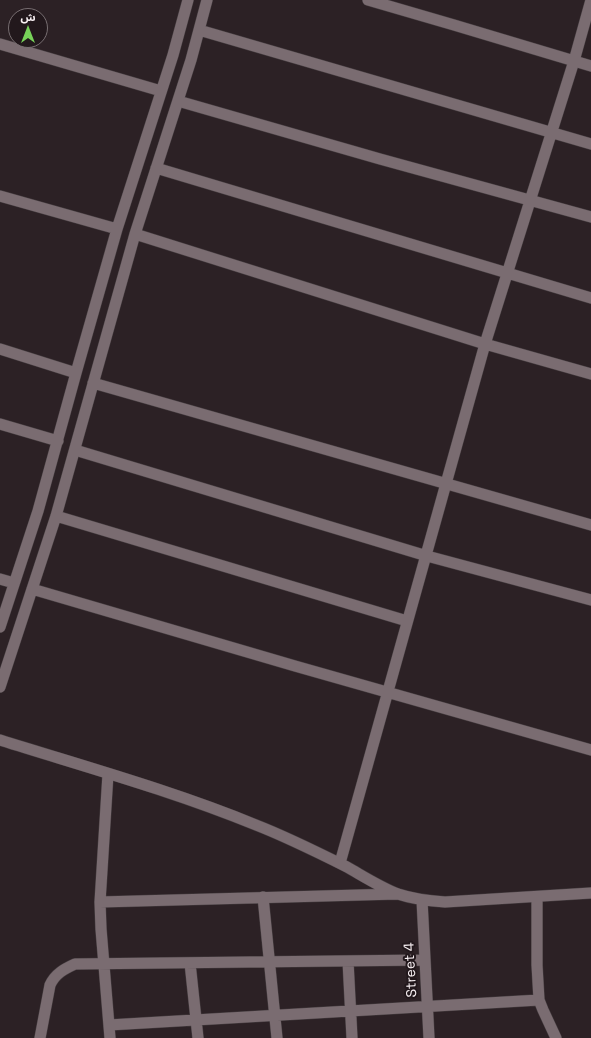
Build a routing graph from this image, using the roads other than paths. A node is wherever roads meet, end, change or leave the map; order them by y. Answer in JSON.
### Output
{"nodes":[{"id":1,"x":188,"y":0,"type":"edge"},
{"id":2,"x":207,"y":0,"type":"edge"},
{"id":3,"x":368,"y":0,"type":"edge"},
{"id":4,"x":591,"y":0,"type":"edge"},
{"id":5,"x":199,"y":30,"type":"junction"},
{"id":6,"x":0,"y":44,"type":"edge"},
{"id":7,"x":574,"y":61,"type":"junction"},
{"id":8,"x":591,"y":66,"type":"edge"},
{"id":9,"x":161,"y":90,"type":"junction"},
{"id":10,"x":178,"y":101,"type":"junction"},
{"id":11,"x":552,"y":132,"type":"junction"},
{"id":12,"x":591,"y":144,"type":"edge"},
{"id":13,"x":156,"y":168,"type":"junction"},
{"id":14,"x":0,"y":196,"type":"edge"},
{"id":15,"x":530,"y":200,"type":"junction"},
{"id":16,"x":591,"y":217,"type":"edge"},
{"id":17,"x":117,"y":229,"type":"junction"},
{"id":18,"x":135,"y":234,"type":"junction"},
{"id":19,"x":507,"y":273,"type":"junction"},
{"id":20,"x":591,"y":298,"type":"edge"},
{"id":21,"x":91,"y":320,"type":"junction"},
{"id":22,"x":108,"y":326,"type":"junction"},
{"id":23,"x":485,"y":344,"type":"junction"},
{"id":24,"x":0,"y":349,"type":"edge"},
{"id":25,"x":76,"y":373,"type":"junction"},
{"id":26,"x":591,"y":374,"type":"edge"},
{"id":27,"x":93,"y":383,"type":"junction"},
{"id":28,"x":0,"y":424,"type":"edge"},
{"id":29,"x":58,"y":441,"type":"junction"},
{"id":30,"x":75,"y":450,"type":"junction"},
{"id":31,"x":447,"y":484,"type":"junction"},
{"id":32,"x":56,"y":516,"type":"junction"},
{"id":33,"x":591,"y":525,"type":"edge"},
{"id":34,"x":426,"y":556,"type":"junction"},
{"id":35,"x":0,"y":579,"type":"edge"},
{"id":36,"x":14,"y":583,"type":"junction"},
{"id":37,"x":32,"y":589,"type":"junction"},
{"id":38,"x":591,"y":600,"type":"edge"},
{"id":39,"x":407,"y":621,"type":"junction"},
{"id":40,"x":0,"y":627,"type":"edge"},
{"id":41,"x":0,"y":687,"type":"edge"},
{"id":42,"x":389,"y":692,"type":"junction"},
{"id":43,"x":0,"y":740,"type":"edge"},
{"id":44,"x":591,"y":750,"type":"edge"},
{"id":45,"x":108,"y":774,"type":"junction"},
{"id":46,"x":340,"y":863,"type":"junction"},
{"id":47,"x":591,"y":893,"type":"edge"},
{"id":48,"x":398,"y":894,"type":"junction"},
{"id":49,"x":264,"y":897,"type":"junction"},
{"id":50,"x":537,"y":897,"type":"junction"},
{"id":51,"x":422,"y":900,"type":"junction"},
{"id":52,"x":100,"y":902,"type":"junction"},
{"id":53,"x":425,"y":960,"type":"junction"},
{"id":54,"x":348,"y":961,"type":"junction"},
{"id":55,"x":190,"y":962,"type":"junction"},
{"id":56,"x":270,"y":962,"type":"junction"},
{"id":57,"x":103,"y":964,"type":"junction"},
{"id":58,"x":539,"y":1000,"type":"junction"},
{"id":59,"x":428,"y":1007,"type":"junction"},
{"id":60,"x":350,"y":1012,"type":"junction"},
{"id":61,"x":275,"y":1016,"type":"junction"},
{"id":62,"x":196,"y":1021,"type":"junction"},
{"id":63,"x":108,"y":1025,"type":"junction"},
{"id":64,"x":40,"y":1038,"type":"edge"},
{"id":65,"x":110,"y":1038,"type":"edge"},
{"id":66,"x":198,"y":1038,"type":"edge"},
{"id":67,"x":277,"y":1038,"type":"edge"},
{"id":68,"x":352,"y":1038,"type":"edge"},
{"id":69,"x":429,"y":1038,"type":"edge"},
{"id":70,"x":556,"y":1038,"type":"edge"}],
"edges":[{"from":1,"to":9,"type":"street"},
{"from":2,"to":5,"type":"street"},
{"from":3,"to":7,"type":"street"},
{"from":4,"to":7,"type":"street"},
{"from":5,"to":10,"type":"street"},
{"from":5,"to":11,"type":"street"},
{"from":6,"to":9,"type":"street"},
{"from":7,"to":8,"type":"street"},
{"from":7,"to":11,"type":"street"},
{"from":9,"to":17,"type":"street"},
{"from":10,"to":13,"type":"street"},
{"from":10,"to":15,"type":"street"},
{"from":11,"to":12,"type":"street"},
{"from":11,"to":15,"type":"street"},
{"from":13,"to":18,"type":"street"},
{"from":13,"to":19,"type":"street"},
{"from":14,"to":17,"type":"street"},
{"from":15,"to":16,"type":"street"},
{"from":15,"to":19,"type":"street"},
{"from":17,"to":21,"type":"street"},
{"from":18,"to":22,"type":"street"},
{"from":18,"to":23,"type":"street"},
{"from":19,"to":20,"type":"street"},
{"from":19,"to":23,"type":"street"},
{"from":21,"to":22,"type":"street"},
{"from":21,"to":25,"type":"street"},
{"from":22,"to":27,"type":"street"},
{"from":23,"to":26,"type":"street"},
{"from":23,"to":31,"type":"street"},
{"from":24,"to":25,"type":"street"},
{"from":25,"to":29,"type":"street"},
{"from":27,"to":30,"type":"street"},
{"from":27,"to":31,"type":"street"},
{"from":28,"to":29,"type":"street"},
{"from":29,"to":36,"type":"street"},
{"from":30,"to":32,"type":"street"},
{"from":30,"to":34,"type":"street"},
{"from":31,"to":33,"type":"street"},
{"from":31,"to":34,"type":"street"},
{"from":32,"to":37,"type":"street"},
{"from":32,"to":39,"type":"street"},
{"from":34,"to":38,"type":"street"},
{"from":34,"to":39,"type":"street"},
{"from":35,"to":36,"type":"street"},
{"from":36,"to":40,"type":"street"},
{"from":37,"to":41,"type":"street"},
{"from":37,"to":42,"type":"street"},
{"from":39,"to":42,"type":"street"},
{"from":42,"to":44,"type":"street"},
{"from":42,"to":46,"type":"street"},
{"from":43,"to":45,"type":"street"},
{"from":45,"to":46,"type":"street"},
{"from":45,"to":52,"type":"street"},
{"from":46,"to":48,"type":"street"},
{"from":47,"to":50,"type":"street"},
{"from":48,"to":49,"type":"street"},
{"from":48,"to":51,"type":"street"},
{"from":49,"to":52,"type":"street"},
{"from":49,"to":56,"type":"street"},
{"from":50,"to":51,"type":"street"},
{"from":50,"to":58,"type":"street"},
{"from":51,"to":53,"type":"street","name":"Street 4"},
{"from":52,"to":57,"type":"street"},
{"from":53,"to":54,"type":"street"},
{"from":53,"to":59,"type":"street","name":"Street 4"},
{"from":54,"to":56,"type":"street"},
{"from":54,"to":60,"type":"street"},
{"from":55,"to":56,"type":"street"},
{"from":55,"to":57,"type":"street"},
{"from":55,"to":62,"type":"street"},
{"from":56,"to":61,"type":"street"},
{"from":57,"to":63,"type":"street"},
{"from":57,"to":64,"type":"street"},
{"from":58,"to":59,"type":"street"},
{"from":58,"to":70,"type":"street"},
{"from":59,"to":60,"type":"street"},
{"from":59,"to":69,"type":"street","name":"Street 4"},
{"from":60,"to":61,"type":"street"},
{"from":60,"to":68,"type":"street"},
{"from":61,"to":62,"type":"street"},
{"from":61,"to":67,"type":"street"},
{"from":62,"to":63,"type":"street"},
{"from":62,"to":66,"type":"street"},
{"from":63,"to":65,"type":"street"}]}
